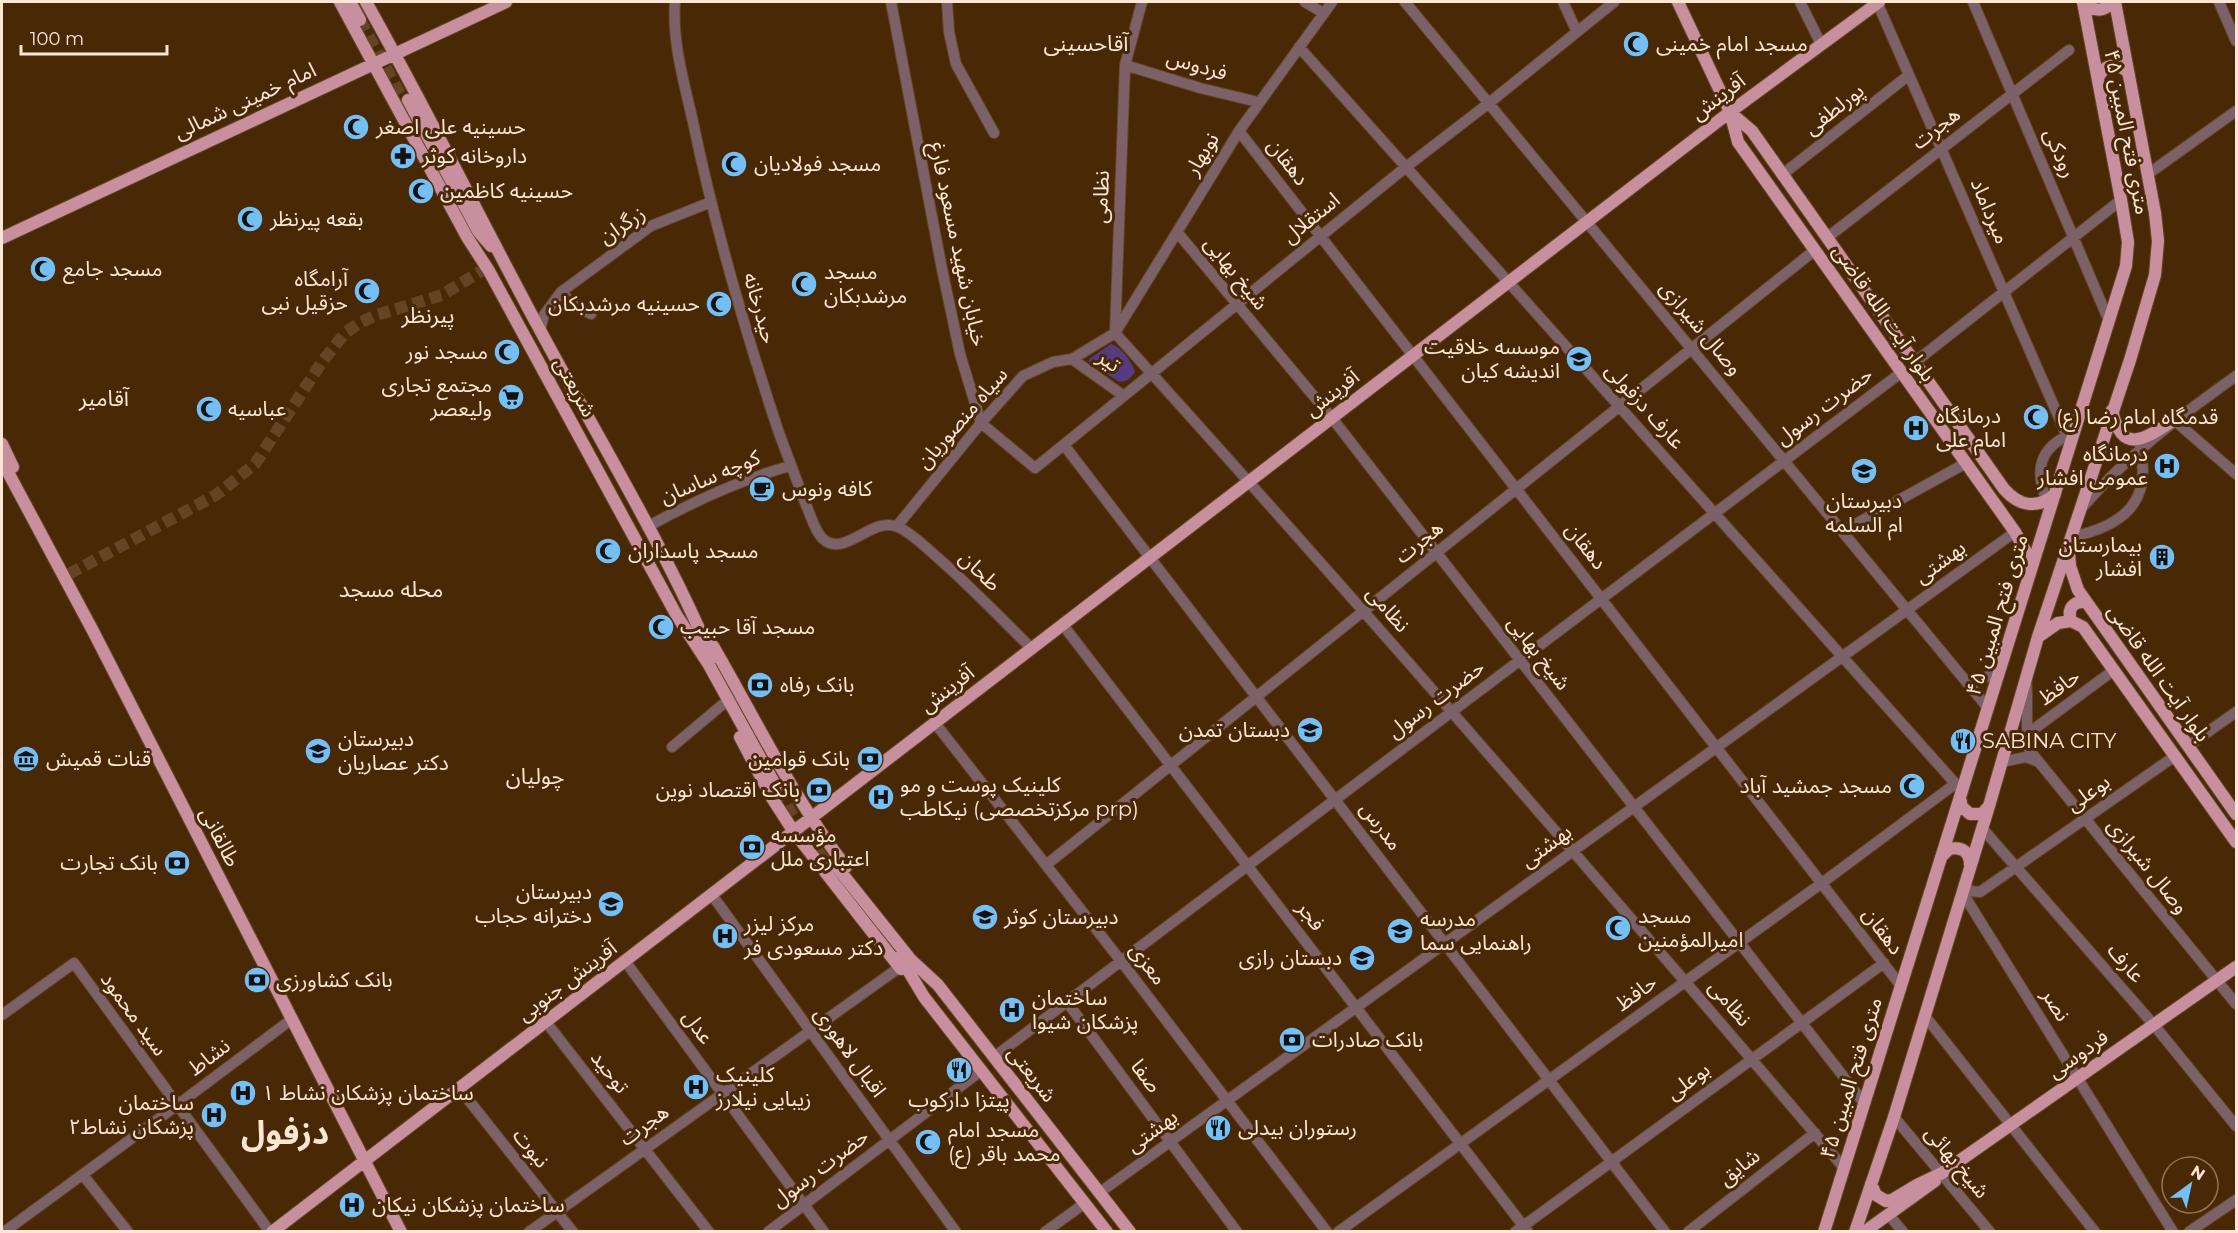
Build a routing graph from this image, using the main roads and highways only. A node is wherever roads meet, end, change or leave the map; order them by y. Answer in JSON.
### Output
{"nodes":[{"id":1,"x":340,"y":2,"type":"edge"},
{"id":2,"x":350,"y":2,"type":"edge"},
{"id":3,"x":355,"y":2,"type":"edge"},
{"id":4,"x":366,"y":2,"type":"edge"},
{"id":5,"x":506,"y":2,"type":"edge"},
{"id":6,"x":1678,"y":2,"type":"edge"},
{"id":7,"x":1878,"y":2,"type":"edge"},
{"id":8,"x":2083,"y":2,"type":"edge"},
{"id":9,"x":2113,"y":2,"type":"edge"},
{"id":10,"x":394,"y":52,"type":"junction"},
{"id":11,"x":372,"y":62,"type":"junction"},
{"id":12,"x":2128,"y":72,"type":"junction"},
{"id":13,"x":2098,"y":78,"type":"junction"},
{"id":14,"x":1730,"y":112,"type":"junction"},
{"id":15,"x":2,"y":238,"type":"edge"},
{"id":16,"x":504,"y":263,"type":"junction"},
{"id":17,"x":489,"y":271,"type":"junction"},
{"id":18,"x":1915,"y":362,"type":"junction"},
{"id":19,"x":1902,"y":372,"type":"junction"},
{"id":20,"x":2112,"y":410,"type":"junction"},
{"id":21,"x":2174,"y":420,"type":"road end"},
{"id":22,"x":2,"y":444,"type":"edge"},
{"id":23,"x":2,"y":461,"type":"edge"},
{"id":24,"x":2051,"y":497,"type":"junction"},
{"id":25,"x":2069,"y":542,"type":"junction"},
{"id":26,"x":65,"y":575,"type":"junction"},
{"id":27,"x":2029,"y":576,"type":"junction"},
{"id":28,"x":2085,"y":602,"type":"junction"},
{"id":29,"x":677,"y":616,"type":"junction"},
{"id":30,"x":2071,"y":621,"type":"junction"},
{"id":31,"x":2038,"y":637,"type":"junction"},
{"id":32,"x":2217,"y":788,"type":"junction"},
{"id":33,"x":1959,"y":790,"type":"junction"},
{"id":34,"x":781,"y":791,"type":"junction"},
{"id":35,"x":2204,"y":797,"type":"junction"},
{"id":36,"x":1989,"y":806,"type":"junction"},
{"id":37,"x":2236,"y":814,"type":"edge"},
{"id":38,"x":811,"y":819,"type":"junction"},
{"id":39,"x":794,"y":832,"type":"junction"},
{"id":40,"x":2236,"y":842,"type":"edge"},
{"id":41,"x":1941,"y":857,"type":"junction"},
{"id":42,"x":829,"y":862,"type":"junction"},
{"id":43,"x":1970,"y":865,"type":"junction"},
{"id":44,"x":2236,"y":967,"type":"edge"},
{"id":45,"x":924,"y":997,"type":"junction"},
{"id":46,"x":364,"y":1161,"type":"junction"},
{"id":47,"x":1942,"y":1173,"type":"junction"},
{"id":48,"x":1871,"y":1184,"type":"junction"},
{"id":49,"x":271,"y":1232,"type":"edge"},
{"id":50,"x":401,"y":1232,"type":"edge"},
{"id":51,"x":1107,"y":1232,"type":"edge"},
{"id":52,"x":1130,"y":1232,"type":"edge"},
{"id":53,"x":1824,"y":1232,"type":"edge"},
{"id":54,"x":1855,"y":1232,"type":"edge"},
{"id":55,"x":1864,"y":1232,"type":"edge"}],
"edges":[{"from":1,"to":11,"type":"main road","name":"شریعتی"},
{"from":2,"to":3,"type":"main road"},
{"from":4,"to":10,"type":"main road","name":"شریعتی"},
{"from":5,"to":10,"type":"main road","name":"امام خمینی شمالی"},
{"from":6,"to":14,"type":"main road"},
{"from":7,"to":14,"type":"main road","name":"آفرینش"},
{"from":8,"to":9,"type":"main road"},
{"from":8,"to":13,"type":"main road","name":"۴۵ متری فتح المبین"},
{"from":9,"to":12,"type":"main road","name":"۴۵ متری فتح المبین"},
{"from":10,"to":11,"type":"main road","name":"امام خمینی شمالی"},
{"from":10,"to":16,"type":"main road","name":"شریعتی"},
{"from":11,"to":15,"type":"main road","name":"امام خمینی شمالی"},
{"from":11,"to":17,"type":"main road","name":"شریعتی"},
{"from":12,"to":13,"type":"main road"},
{"from":12,"to":20,"type":"main road","name":"۴۵ متری فتح المبین"},
{"from":13,"to":24,"type":"main road","name":"۴۵ متری فتح المبین"},
{"from":14,"to":18,"type":"main road","name":"بلوار آیت الله قاضی"},
{"from":14,"to":19,"type":"main road","name":"بلوار آیت الله قاضی"},
{"from":14,"to":38,"type":"main road","name":"آفرینش"},
{"from":16,"to":17,"type":"main road"},
{"from":16,"to":34,"type":"main road","name":"شریعتی"},
{"from":17,"to":29,"type":"main road","name":"شریعتی"},
{"from":18,"to":19,"type":"main road"},
{"from":18,"to":24,"type":"main road","name":"بلوار آیت الله قاضی"},
{"from":19,"to":27,"type":"main road","name":"بلوار آیت الله قاضی"},
{"from":20,"to":21,"type":"main road"},
{"from":20,"to":25,"type":"main road","name":"۴۵ متری فتح المبین"},
{"from":22,"to":26,"type":"main road","name":"طالقانی"},
{"from":23,"to":26,"type":"main road","name":"طالقانی"},
{"from":24,"to":27,"type":"main road","name":"۴۵ متری فتح المبین"},
{"from":25,"to":28,"type":"main road","name":"بلوار آیت‌ الله قاضی"},
{"from":25,"to":31,"type":"main road","name":"۴۵ متری فتح المبین"},
{"from":26,"to":46,"type":"main road","name":"طالقانی"},
{"from":27,"to":33,"type":"main road","name":"۴۵ متری فتح المبین"},
{"from":28,"to":30,"type":"main road"},
{"from":28,"to":32,"type":"main road","name":"بلوار آیت‌ الله قاضی"},
{"from":29,"to":34,"type":"main road","name":"شریعتی"},
{"from":29,"to":34,"type":"main road"},
{"from":30,"to":31,"type":"main road"},
{"from":30,"to":35,"type":"main road"},
{"from":31,"to":36,"type":"main road","name":"۴۵ متری فتح المبین"},
{"from":32,"to":35,"type":"main road"},
{"from":32,"to":37,"type":"main road","name":"بلوار آیت‌ الله قاضی"},
{"from":33,"to":36,"type":"main road"},
{"from":33,"to":41,"type":"main road","name":"۴۵ متری فتح المبین"},
{"from":34,"to":38,"type":"main road"},
{"from":34,"to":39,"type":"main road"},
{"from":35,"to":40,"type":"main road"},
{"from":36,"to":43,"type":"main road","name":"۴۵ متری فتح المبین"},
{"from":38,"to":39,"type":"main road","name":"آفرینش"},
{"from":38,"to":42,"type":"main road"},
{"from":39,"to":42,"type":"main road"},
{"from":39,"to":46,"type":"main road","name":"آفرینش جنوبی"},
{"from":41,"to":43,"type":"main road"},
{"from":41,"to":53,"type":"main road","name":"۴۵ متری فتح المبین"},
{"from":42,"to":45,"type":"main road"},
{"from":42,"to":45,"type":"main road","name":"شریعتی"},
{"from":42,"to":52,"type":"main road","name":"شریعتی"},
{"from":43,"to":48,"type":"main road","name":"۴۵ متری فتح المبین"},
{"from":44,"to":47,"type":"main road","name":"فردوسی"},
{"from":45,"to":51,"type":"main road","name":"شریعتی"},
{"from":46,"to":49,"type":"main road"},
{"from":46,"to":50,"type":"main road","name":"طالقانی"},
{"from":47,"to":48,"type":"main road"},
{"from":47,"to":55,"type":"main road"},
{"from":48,"to":54,"type":"main road","name":"۴۵ متری فتح المبین"}]}
